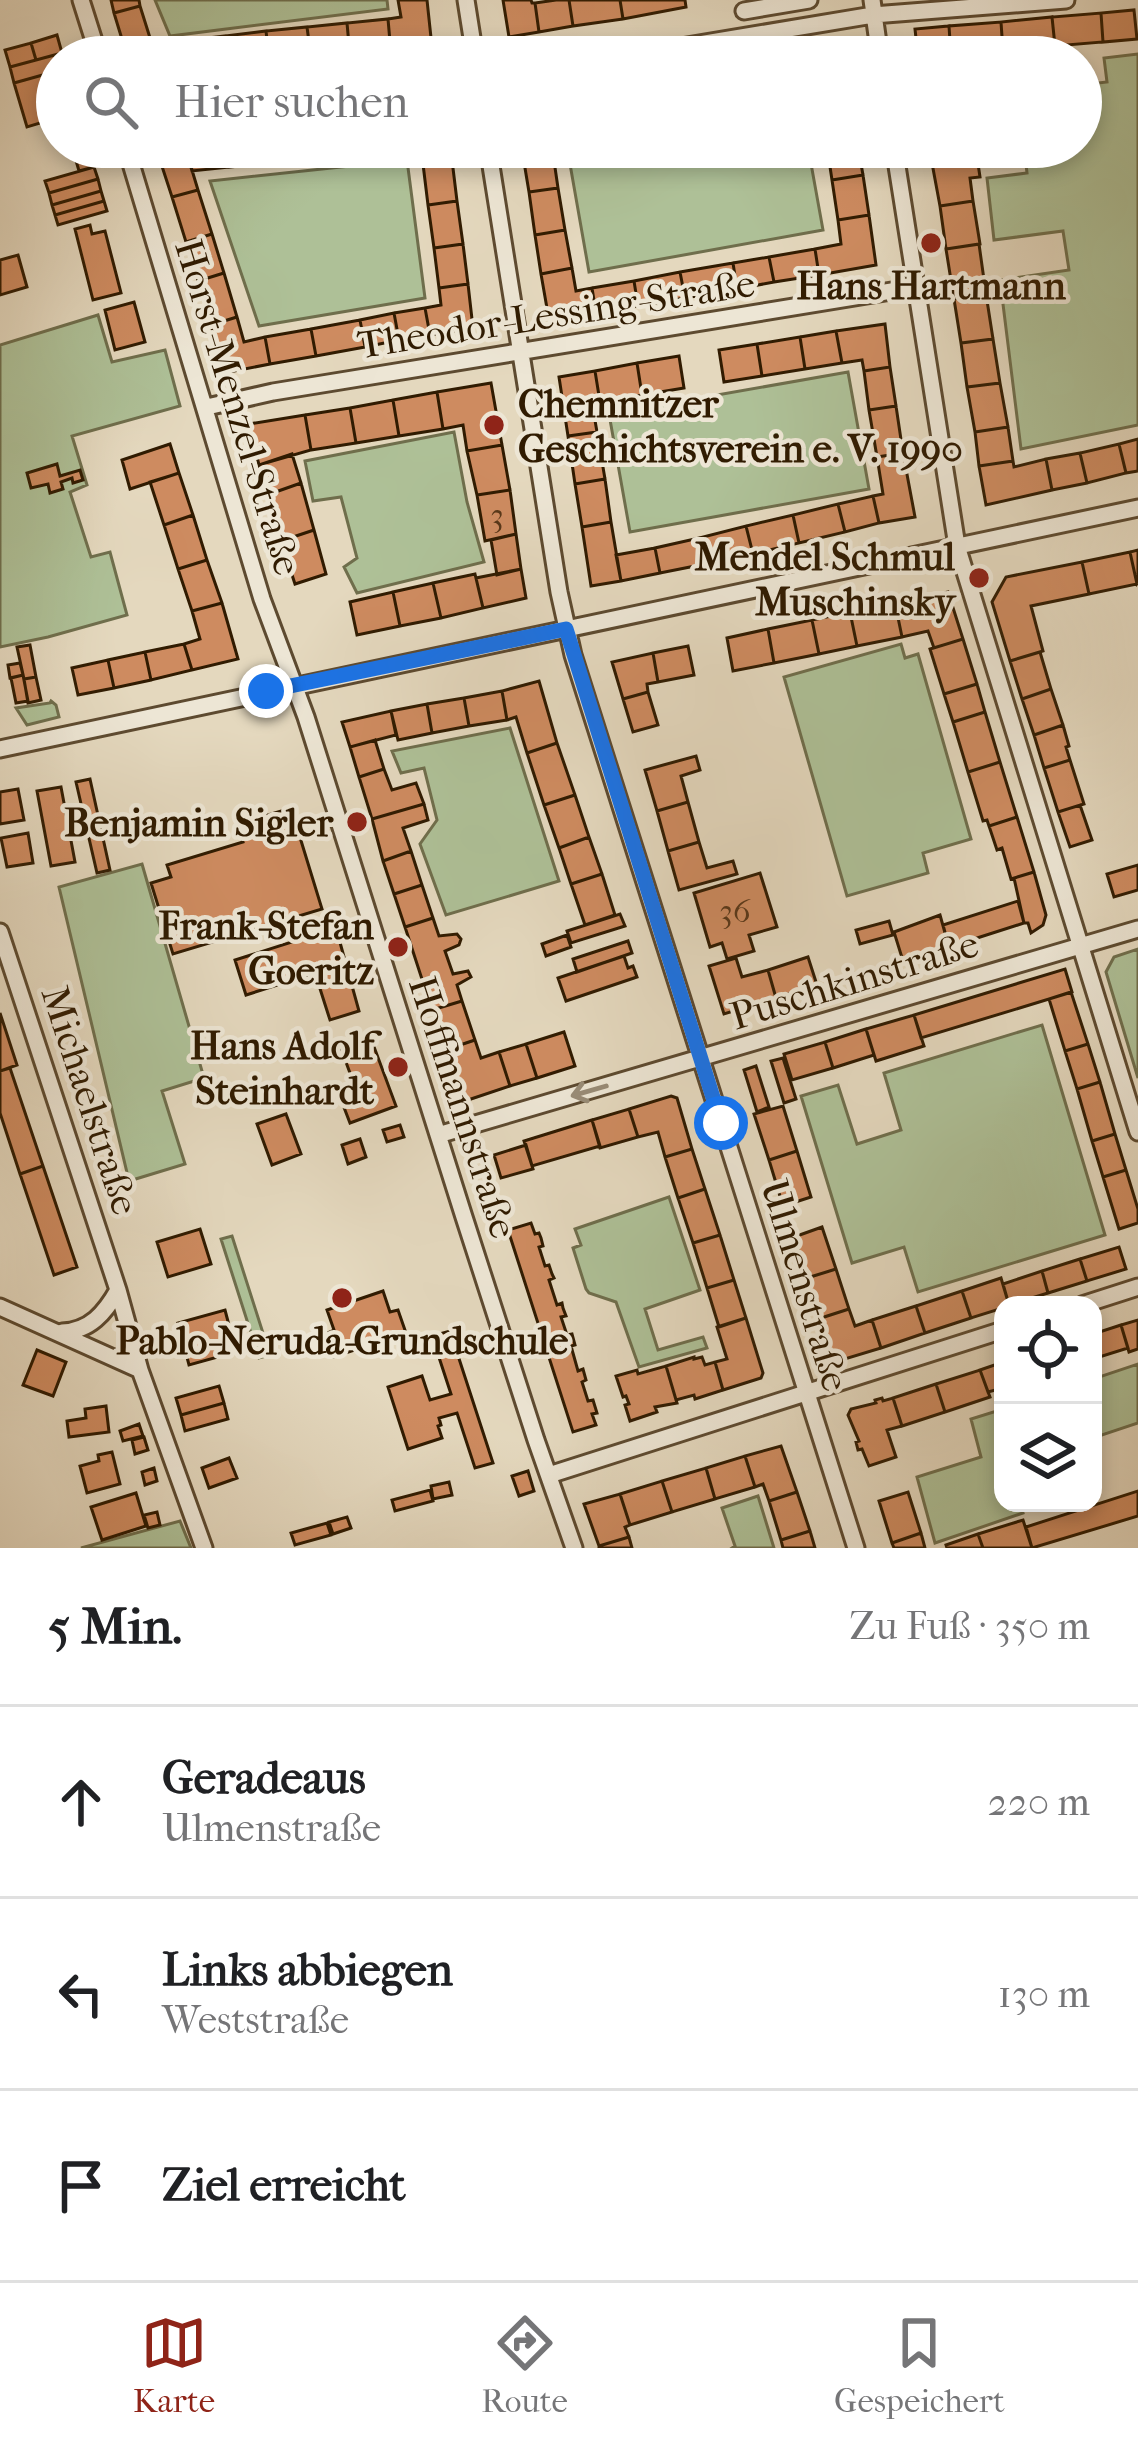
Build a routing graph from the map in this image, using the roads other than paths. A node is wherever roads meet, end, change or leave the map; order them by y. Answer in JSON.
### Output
{"nodes":[{"id":1,"x":81,"y":0,"type":"edge"},
{"id":2,"x":466,"y":0,"type":"edge"},
{"id":3,"x":809,"y":0,"type":"edge"},
{"id":4,"x":1066,"y":0,"type":"edge"},
{"id":5,"x":978,"y":3,"type":"edge"},
{"id":6,"x":743,"y":6,"type":"edge"},
{"id":7,"x":872,"y":7,"type":"edge"},
{"id":8,"x":750,"y":34,"type":"junction"},
{"id":9,"x":92,"y":36,"type":"edge"},
{"id":10,"x":472,"y":36,"type":"edge"},
{"id":11,"x":739,"y":36,"type":"edge"},
{"id":12,"x":132,"y":168,"type":"edge"},
{"id":13,"x":491,"y":168,"type":"edge"},
{"id":14,"x":896,"y":168,"type":"edge"},
{"id":15,"x":916,"y":287,"type":"junction"},
{"id":16,"x":520,"y":354,"type":"junction"},
{"id":17,"x":206,"y":407,"type":"junction"},
{"id":18,"x":1138,"y":508,"type":"edge"},
{"id":19,"x":957,"y":546,"type":"junction"},
{"id":20,"x":566,"y":629,"type":"junction"},
{"id":21,"x":293,"y":685,"type":"junction"},
{"id":22,"x":0,"y":749,"type":"edge"},
{"id":23,"x":1138,"y":929,"type":"edge"},
{"id":24,"x":0,"y":932,"type":"edge"},
{"id":25,"x":1082,"y":946,"type":"junction"},
{"id":26,"x":702,"y":1059,"type":"junction"},
{"id":27,"x":1138,"y":1132,"type":"edge"},
{"id":28,"x":438,"y":1135,"type":"junction"},
{"id":29,"x":1138,"y":1287,"type":"edge"},
{"id":30,"x":118,"y":1290,"type":"junction"},
{"id":31,"x":1102,"y":1299,"type":"edge"},
{"id":32,"x":0,"y":1307,"type":"edge"},
{"id":33,"x":56,"y":1333,"type":"junction"},
{"id":34,"x":994,"y":1333,"type":"edge"},
{"id":35,"x":140,"y":1370,"type":"junction"},
{"id":36,"x":805,"y":1392,"type":"junction"},
{"id":37,"x":549,"y":1475,"type":"junction"},
{"id":38,"x":204,"y":1548,"type":"edge"},
{"id":39,"x":574,"y":1548,"type":"edge"},
{"id":40,"x":856,"y":1548,"type":"edge"}],
"edges":[{"from":1,"to":9,"type":"street"},
{"from":2,"to":10,"type":"street"},
{"from":3,"to":6,"type":"street"},
{"from":4,"to":5,"type":"street"},
{"from":5,"to":7,"type":"street"},
{"from":6,"to":8,"type":"street"},
{"from":7,"to":8,"type":"street"},
{"from":8,"to":11,"type":"street"},
{"from":12,"to":17,"type":"street","name":"Horst-Menzel-Straße"},
{"from":13,"to":16,"type":"street","name":"Ulmenstraße"},
{"from":14,"to":15,"type":"street"},
{"from":15,"to":16,"type":"street","name":"Theodor-Lessing-Straße"},
{"from":15,"to":19,"type":"street"},
{"from":16,"to":17,"type":"street","name":"Theodor-Lessing-Straße"},
{"from":16,"to":20,"type":"street","name":"Ulmenstraße"},
{"from":17,"to":21,"type":"street","name":"Horst-Menzel-Straße"},
{"from":18,"to":19,"type":"street"},
{"from":19,"to":20,"type":"street"},
{"from":19,"to":25,"type":"street"},
{"from":20,"to":21,"type":"street"},
{"from":20,"to":26,"type":"street","name":"Ulmenstraße"},
{"from":21,"to":22,"type":"street"},
{"from":21,"to":28,"type":"street","name":"Hoffmannstraße"},
{"from":23,"to":25,"type":"street","name":"Puschkinstraße"},
{"from":24,"to":30,"type":"street","name":"Michaelstraße"},
{"from":25,"to":26,"type":"street","name":"Puschkinstraße"},
{"from":25,"to":27,"type":"street"},
{"from":26,"to":28,"type":"street","name":"Puschkinstraße","one_way":true},
{"from":26,"to":36,"type":"street","name":"Ulmenstraße"},
{"from":28,"to":37,"type":"street","name":"Hoffmannstraße"},
{"from":29,"to":31,"type":"street"},
{"from":30,"to":33,"type":"street"},
{"from":30,"to":35,"type":"street","name":"Michaelstraße"},
{"from":32,"to":33,"type":"street"},
{"from":33,"to":35,"type":"street"},
{"from":34,"to":36,"type":"street"},
{"from":35,"to":38,"type":"street","name":"Michaelstraße"},
{"from":36,"to":37,"type":"street"},
{"from":36,"to":40,"type":"street","name":"Ulmenstraße"},
{"from":37,"to":39,"type":"street","name":"Hoffmannstraße"}]}
